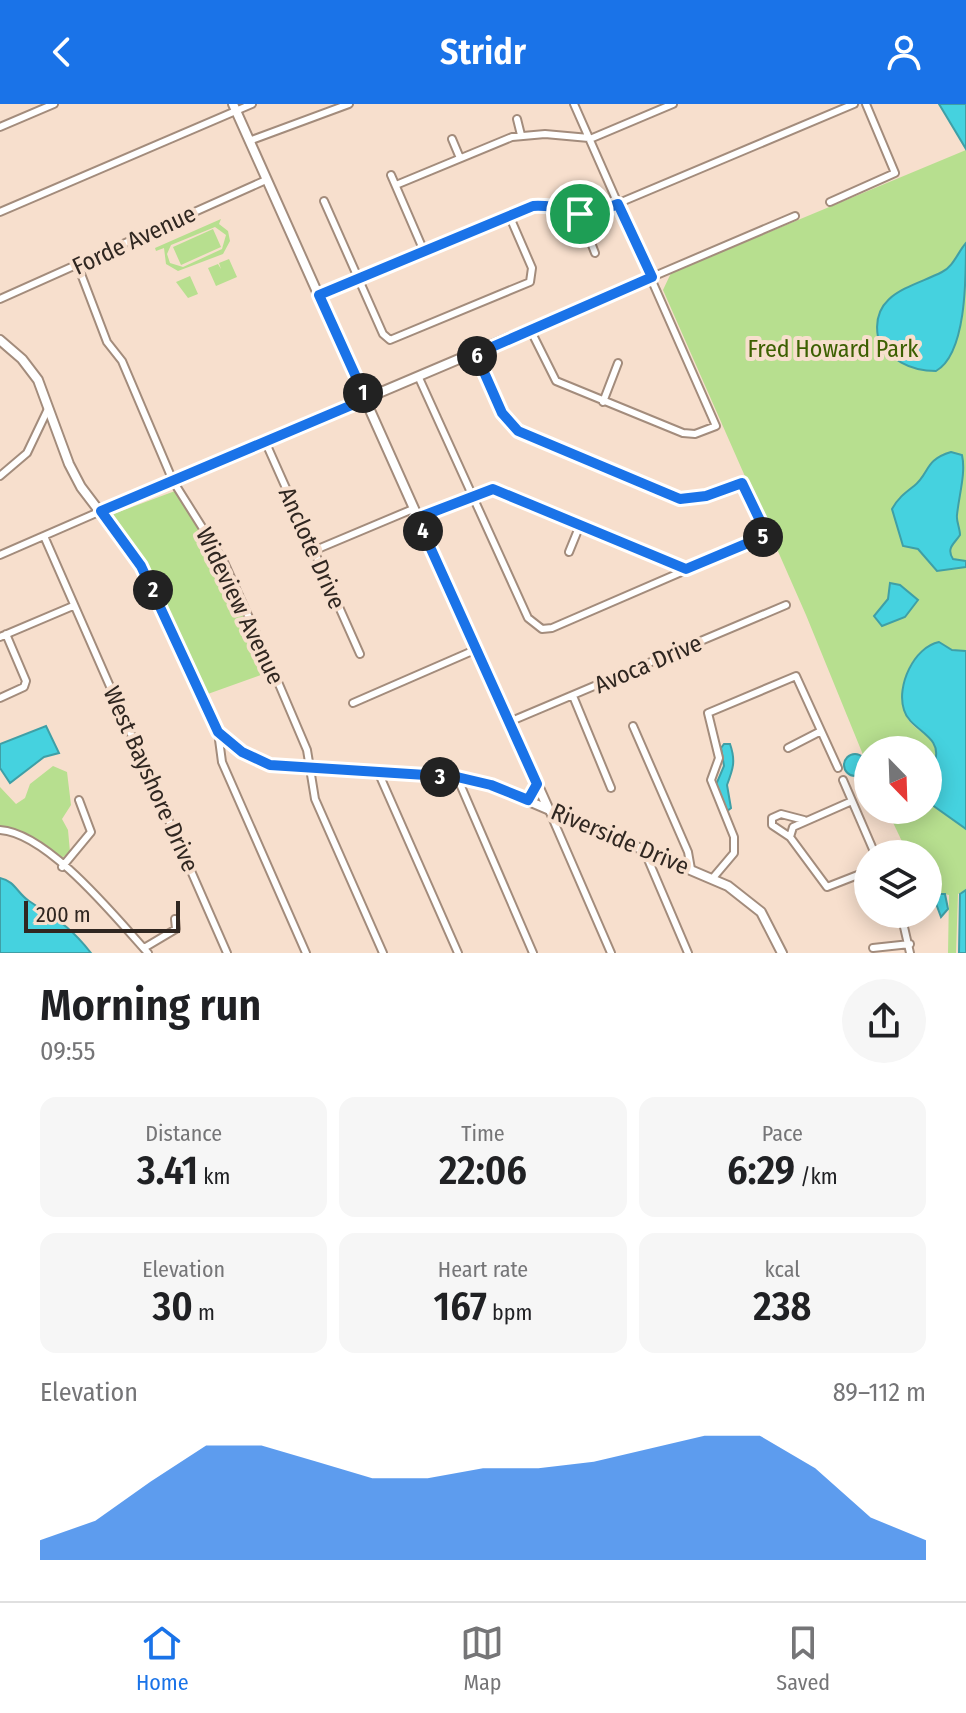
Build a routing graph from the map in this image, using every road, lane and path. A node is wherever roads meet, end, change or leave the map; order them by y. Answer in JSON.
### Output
{"nodes":[{"id":1,"x":54,"y":104,"type":"edge"},
{"id":2,"x":252,"y":104,"type":"edge"},
{"id":3,"x":349,"y":104,"type":"edge"},
{"id":4,"x":574,"y":104,"type":"edge"},
{"id":5,"x":673,"y":104,"type":"edge"},
{"id":6,"x":854,"y":104,"type":"edge"},
{"id":7,"x":866,"y":104,"type":"edge"},
{"id":8,"x":237,"y":107,"type":"edge"},
{"id":9,"x":517,"y":119,"type":"dead end"},
{"id":10,"x":0,"y":127,"type":"edge"},
{"id":11,"x":521,"y":135,"type":"junction"},
{"id":12,"x":452,"y":139,"type":"dead end"},
{"id":13,"x":589,"y":139,"type":"junction"},
{"id":14,"x":249,"y":141,"type":"junction"},
{"id":15,"x":460,"y":158,"type":"junction"},
{"id":16,"x":391,"y":175,"type":"dead end"},
{"id":17,"x":266,"y":180,"type":"junction"},
{"id":18,"x":396,"y":185,"type":"junction"},
{"id":19,"x":324,"y":201,"type":"dead end"},
{"id":20,"x":830,"y":202,"type":"dead end"},
{"id":21,"x":618,"y":204,"type":"junction"},
{"id":22,"x":0,"y":212,"type":"edge"},
{"id":23,"x":580,"y":214,"type":"junction"},
{"id":24,"x":509,"y":215,"type":"junction"},
{"id":25,"x":795,"y":216,"type":"dead end"},
{"id":26,"x":423,"y":249,"type":"junction"},
{"id":27,"x":595,"y":253,"type":"dead end"},
{"id":28,"x":78,"y":266,"type":"junction"},
{"id":29,"x":650,"y":274,"type":"junction"},
{"id":30,"x":358,"y":277,"type":"junction"},
{"id":31,"x":319,"y":295,"type":"junction"},
{"id":32,"x":0,"y":299,"type":"edge"},
{"id":33,"x":531,"y":331,"type":"junction"},
{"id":34,"x":0,"y":340,"type":"edge"},
{"id":35,"x":476,"y":354,"type":"junction"},
{"id":36,"x":618,"y":363,"type":"dead end"},
{"id":37,"x":419,"y":378,"type":"junction"},
{"id":38,"x":366,"y":399,"type":"junction"},
{"id":39,"x":603,"y":402,"type":"junction"},
{"id":40,"x":48,"y":409,"type":"junction"},
{"id":41,"x":265,"y":441,"type":"junction"},
{"id":42,"x":0,"y":476,"type":"edge"},
{"id":43,"x":173,"y":481,"type":"junction"},
{"id":44,"x":471,"y":494,"type":"junction"},
{"id":45,"x":413,"y":509,"type":"junction"},
{"id":46,"x":101,"y":511,"type":"junction"},
{"id":47,"x":417,"y":518,"type":"junction"},
{"id":48,"x":580,"y":525,"type":"junction"},
{"id":49,"x":44,"y":536,"type":"junction"},
{"id":50,"x":313,"y":551,"type":"junction"},
{"id":51,"x":569,"y":552,"type":"dead end"},
{"id":52,"x":0,"y":555,"type":"edge"},
{"id":53,"x":686,"y":569,"type":"junction"},
{"id":54,"x":786,"y":605,"type":"dead end"},
{"id":55,"x":73,"y":606,"type":"junction"},
{"id":56,"x":3,"y":635,"type":"edge"},
{"id":57,"x":477,"y":649,"type":"junction"},
{"id":58,"x":360,"y":654,"type":"dead end"},
{"id":59,"x":573,"y":696,"type":"junction"},
{"id":60,"x":0,"y":698,"type":"edge"},
{"id":61,"x":353,"y":703,"type":"dead end"},
{"id":62,"x":509,"y":722,"type":"junction"},
{"id":63,"x":633,"y":726,"type":"dead end"},
{"id":64,"x":821,"y":731,"type":"junction"},
{"id":65,"x":218,"y":732,"type":"junction"},
{"id":66,"x":788,"y":748,"type":"dead end"},
{"id":67,"x":838,"y":768,"type":"dead end"},
{"id":68,"x":309,"y":769,"type":"junction"},
{"id":69,"x":379,"y":774,"type":"junction"},
{"id":70,"x":457,"y":777,"type":"junction"},
{"id":71,"x":843,"y":780,"type":"dead end"},
{"id":72,"x":537,"y":784,"type":"junction"},
{"id":73,"x":611,"y":788,"type":"dead end"},
{"id":74,"x":79,"y":800,"type":"dead end"},
{"id":75,"x":528,"y":800,"type":"junction"},
{"id":76,"x":852,"y":801,"type":"junction"},
{"id":77,"x":548,"y":808,"type":"junction"},
{"id":78,"x":813,"y":818,"type":"junction"},
{"id":79,"x":0,"y":830,"type":"edge"},
{"id":80,"x":790,"y":837,"type":"junction"},
{"id":81,"x":869,"y":840,"type":"edge"},
{"id":82,"x":644,"y":850,"type":"junction"},
{"id":83,"x":62,"y":867,"type":"junction"},
{"id":84,"x":691,"y":869,"type":"junction"},
{"id":85,"x":854,"y":876,"type":"edge"},
{"id":86,"x":712,"y":879,"type":"junction"},
{"id":87,"x":175,"y":919,"type":"dead end"},
{"id":88,"x":905,"y":928,"type":"edge"},
{"id":89,"x":910,"y":944,"type":"junction"},
{"id":90,"x":873,"y":948,"type":"dead end"},
{"id":91,"x":146,"y":951,"type":"edge"},
{"id":92,"x":227,"y":953,"type":"edge"},
{"id":93,"x":306,"y":953,"type":"edge"},
{"id":94,"x":383,"y":953,"type":"edge"},
{"id":95,"x":458,"y":953,"type":"edge"},
{"id":96,"x":533,"y":953,"type":"edge"},
{"id":97,"x":611,"y":953,"type":"edge"},
{"id":98,"x":688,"y":953,"type":"edge"},
{"id":99,"x":782,"y":953,"type":"edge"},
{"id":100,"x":910,"y":953,"type":"edge"}],
"edges":[{"from":1,"to":10,"type":"street"},
{"from":2,"to":8,"type":"street"},
{"from":3,"to":14,"type":"street"},
{"from":4,"to":13,"type":"street"},
{"from":5,"to":13,"type":"street"},
{"from":6,"to":21,"type":"street"},
{"from":7,"to":20,"type":"street"},
{"from":8,"to":14,"type":"street"},
{"from":8,"to":22,"type":"street"},
{"from":9,"to":11,"type":"street"},
{"from":11,"to":13,"type":"street"},
{"from":11,"to":15,"type":"street"},
{"from":12,"to":15,"type":"street"},
{"from":13,"to":21,"type":"street"},
{"from":14,"to":17,"type":"street"},
{"from":15,"to":18,"type":"street"},
{"from":16,"to":18,"type":"street"},
{"from":17,"to":28,"type":"street","name":"Forde Avenue"},
{"from":17,"to":31,"type":"street"},
{"from":18,"to":26,"type":"street"},
{"from":19,"to":30,"type":"street"},
{"from":21,"to":23,"type":"street"},
{"from":21,"to":29,"type":"street"},
{"from":23,"to":24,"type":"street"},
{"from":23,"to":27,"type":"street"},
{"from":24,"to":26,"type":"street"},
{"from":24,"to":30,"type":"street"},
{"from":25,"to":29,"type":"street"},
{"from":26,"to":30,"type":"street"},
{"from":28,"to":32,"type":"street","name":"Forde Avenue"},
{"from":28,"to":43,"type":"street","name":"Wideview Avenue"},
{"from":29,"to":33,"type":"street"},
{"from":29,"to":39,"type":"street"},
{"from":30,"to":31,"type":"street"},
{"from":31,"to":38,"type":"street"},
{"from":33,"to":35,"type":"street"},
{"from":33,"to":39,"type":"street"},
{"from":34,"to":40,"type":"street","name":"Riverside Drive"},
{"from":35,"to":37,"type":"street"},
{"from":35,"to":53,"type":"street"},
{"from":36,"to":39,"type":"street"},
{"from":37,"to":38,"type":"street"},
{"from":37,"to":44,"type":"street"},
{"from":38,"to":41,"type":"street"},
{"from":38,"to":45,"type":"street"},
{"from":40,"to":42,"type":"street"},
{"from":40,"to":46,"type":"street","name":"Riverside Drive"},
{"from":41,"to":43,"type":"street"},
{"from":41,"to":50,"type":"street","name":"Anclote Drive"},
{"from":43,"to":46,"type":"street"},
{"from":43,"to":68,"type":"street","name":"Wideview Avenue"},
{"from":44,"to":47,"type":"street"},
{"from":44,"to":48,"type":"street"},
{"from":44,"to":53,"type":"street"},
{"from":45,"to":47,"type":"street"},
{"from":45,"to":50,"type":"street"},
{"from":46,"to":49,"type":"street"},
{"from":46,"to":65,"type":"street","name":"Riverside Drive"},
{"from":47,"to":57,"type":"street"},
{"from":48,"to":51,"type":"street"},
{"from":48,"to":53,"type":"street"},
{"from":49,"to":52,"type":"street"},
{"from":49,"to":55,"type":"street","name":"West Bayshore Drive"},
{"from":50,"to":58,"type":"street","name":"Anclote Drive"},
{"from":54,"to":59,"type":"street","name":"Avoca Drive"},
{"from":55,"to":56,"type":"street"},
{"from":55,"to":92,"type":"street","name":"West Bayshore Drive"},
{"from":56,"to":60,"type":"street"},
{"from":57,"to":61,"type":"street"},
{"from":57,"to":62,"type":"street"},
{"from":59,"to":62,"type":"street","name":"Avoca Drive"},
{"from":59,"to":73,"type":"street"},
{"from":62,"to":72,"type":"street"},
{"from":63,"to":84,"type":"street"},
{"from":64,"to":66,"type":"street"},
{"from":64,"to":67,"type":"street"},
{"from":64,"to":86,"type":"street"},
{"from":65,"to":68,"type":"street","name":"Riverside Drive"},
{"from":65,"to":93,"type":"street"},
{"from":68,"to":69,"type":"street","name":"Riverside Drive"},
{"from":68,"to":94,"type":"street","name":"Wideview Avenue"},
{"from":69,"to":70,"type":"street","name":"Riverside Drive"},
{"from":69,"to":95,"type":"street"},
{"from":70,"to":75,"type":"street","name":"Riverside Drive"},
{"from":70,"to":96,"type":"street"},
{"from":71,"to":76,"type":"street"},
{"from":72,"to":75,"type":"street"},
{"from":72,"to":77,"type":"street"},
{"from":74,"to":83,"type":"street"},
{"from":75,"to":77,"type":"street","name":"Riverside Drive"},
{"from":76,"to":78,"type":"street"},
{"from":76,"to":81,"type":"street"},
{"from":77,"to":82,"type":"street","name":"Riverside Drive"},
{"from":77,"to":97,"type":"street"},
{"from":78,"to":80,"type":"street"},
{"from":78,"to":80,"type":"street"},
{"from":79,"to":83,"type":"street"},
{"from":80,"to":85,"type":"street"},
{"from":82,"to":84,"type":"street","name":"Riverside Drive"},
{"from":82,"to":98,"type":"street"},
{"from":83,"to":91,"type":"street"},
{"from":84,"to":86,"type":"street","name":"Riverside Drive"},
{"from":86,"to":99,"type":"street","name":"Riverside Drive"},
{"from":87,"to":91,"type":"street"},
{"from":88,"to":89,"type":"street"},
{"from":89,"to":90,"type":"street"},
{"from":89,"to":100,"type":"street"}]}
